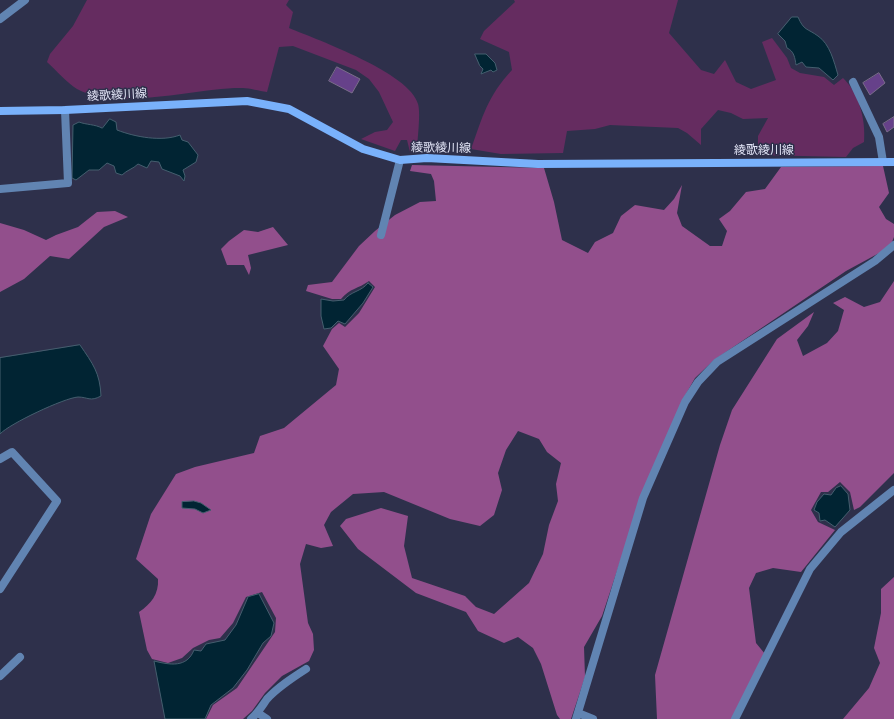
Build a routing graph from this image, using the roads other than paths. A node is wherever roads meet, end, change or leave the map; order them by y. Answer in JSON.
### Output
{"nodes":[{"id":1,"x":24,"y":0,"type":"edge"},
{"id":2,"x":0,"y":19,"type":"edge"},
{"id":3,"x":853,"y":82,"type":"dead end"},
{"id":4,"x":65,"y":110,"type":"junction"},
{"id":5,"x":0,"y":111,"type":"edge"},
{"id":6,"x":400,"y":160,"type":"junction"},
{"id":7,"x":883,"y":162,"type":"junction"},
{"id":8,"x":894,"y":162,"type":"edge"},
{"id":9,"x":0,"y":189,"type":"edge"},
{"id":10,"x":381,"y":235,"type":"dead end"},
{"id":11,"x":894,"y":245,"type":"edge"},
{"id":12,"x":0,"y":459,"type":"edge"},
{"id":13,"x":894,"y":490,"type":"edge"},
{"id":14,"x":0,"y":589,"type":"edge"},
{"id":15,"x":20,"y":657,"type":"dead end"},
{"id":16,"x":306,"y":670,"type":"dead end"},
{"id":17,"x":0,"y":676,"type":"edge"},
{"id":18,"x":258,"y":713,"type":"junction"},
{"id":19,"x":577,"y":716,"type":"edge"},
{"id":20,"x":251,"y":719,"type":"edge"},
{"id":21,"x":267,"y":719,"type":"edge"},
{"id":22,"x":593,"y":719,"type":"edge"},
{"id":23,"x":736,"y":719,"type":"edge"}],
"edges":[{"from":1,"to":2,"type":"street"},
{"from":3,"to":7,"type":"street"},
{"from":4,"to":5,"type":"main road","name":"綾歌綾川線"},
{"from":4,"to":6,"type":"main road","name":"綾歌綾川線"},
{"from":4,"to":9,"type":"street"},
{"from":6,"to":7,"type":"main road","name":"綾歌綾川線"},
{"from":6,"to":10,"type":"street"},
{"from":7,"to":8,"type":"main road","name":"綾歌綾川線"},
{"from":11,"to":19,"type":"street"},
{"from":12,"to":14,"type":"street"},
{"from":13,"to":23,"type":"street"},
{"from":15,"to":17,"type":"street"},
{"from":16,"to":18,"type":"street"},
{"from":18,"to":20,"type":"street"},
{"from":18,"to":21,"type":"street"},
{"from":19,"to":22,"type":"street"}]}
